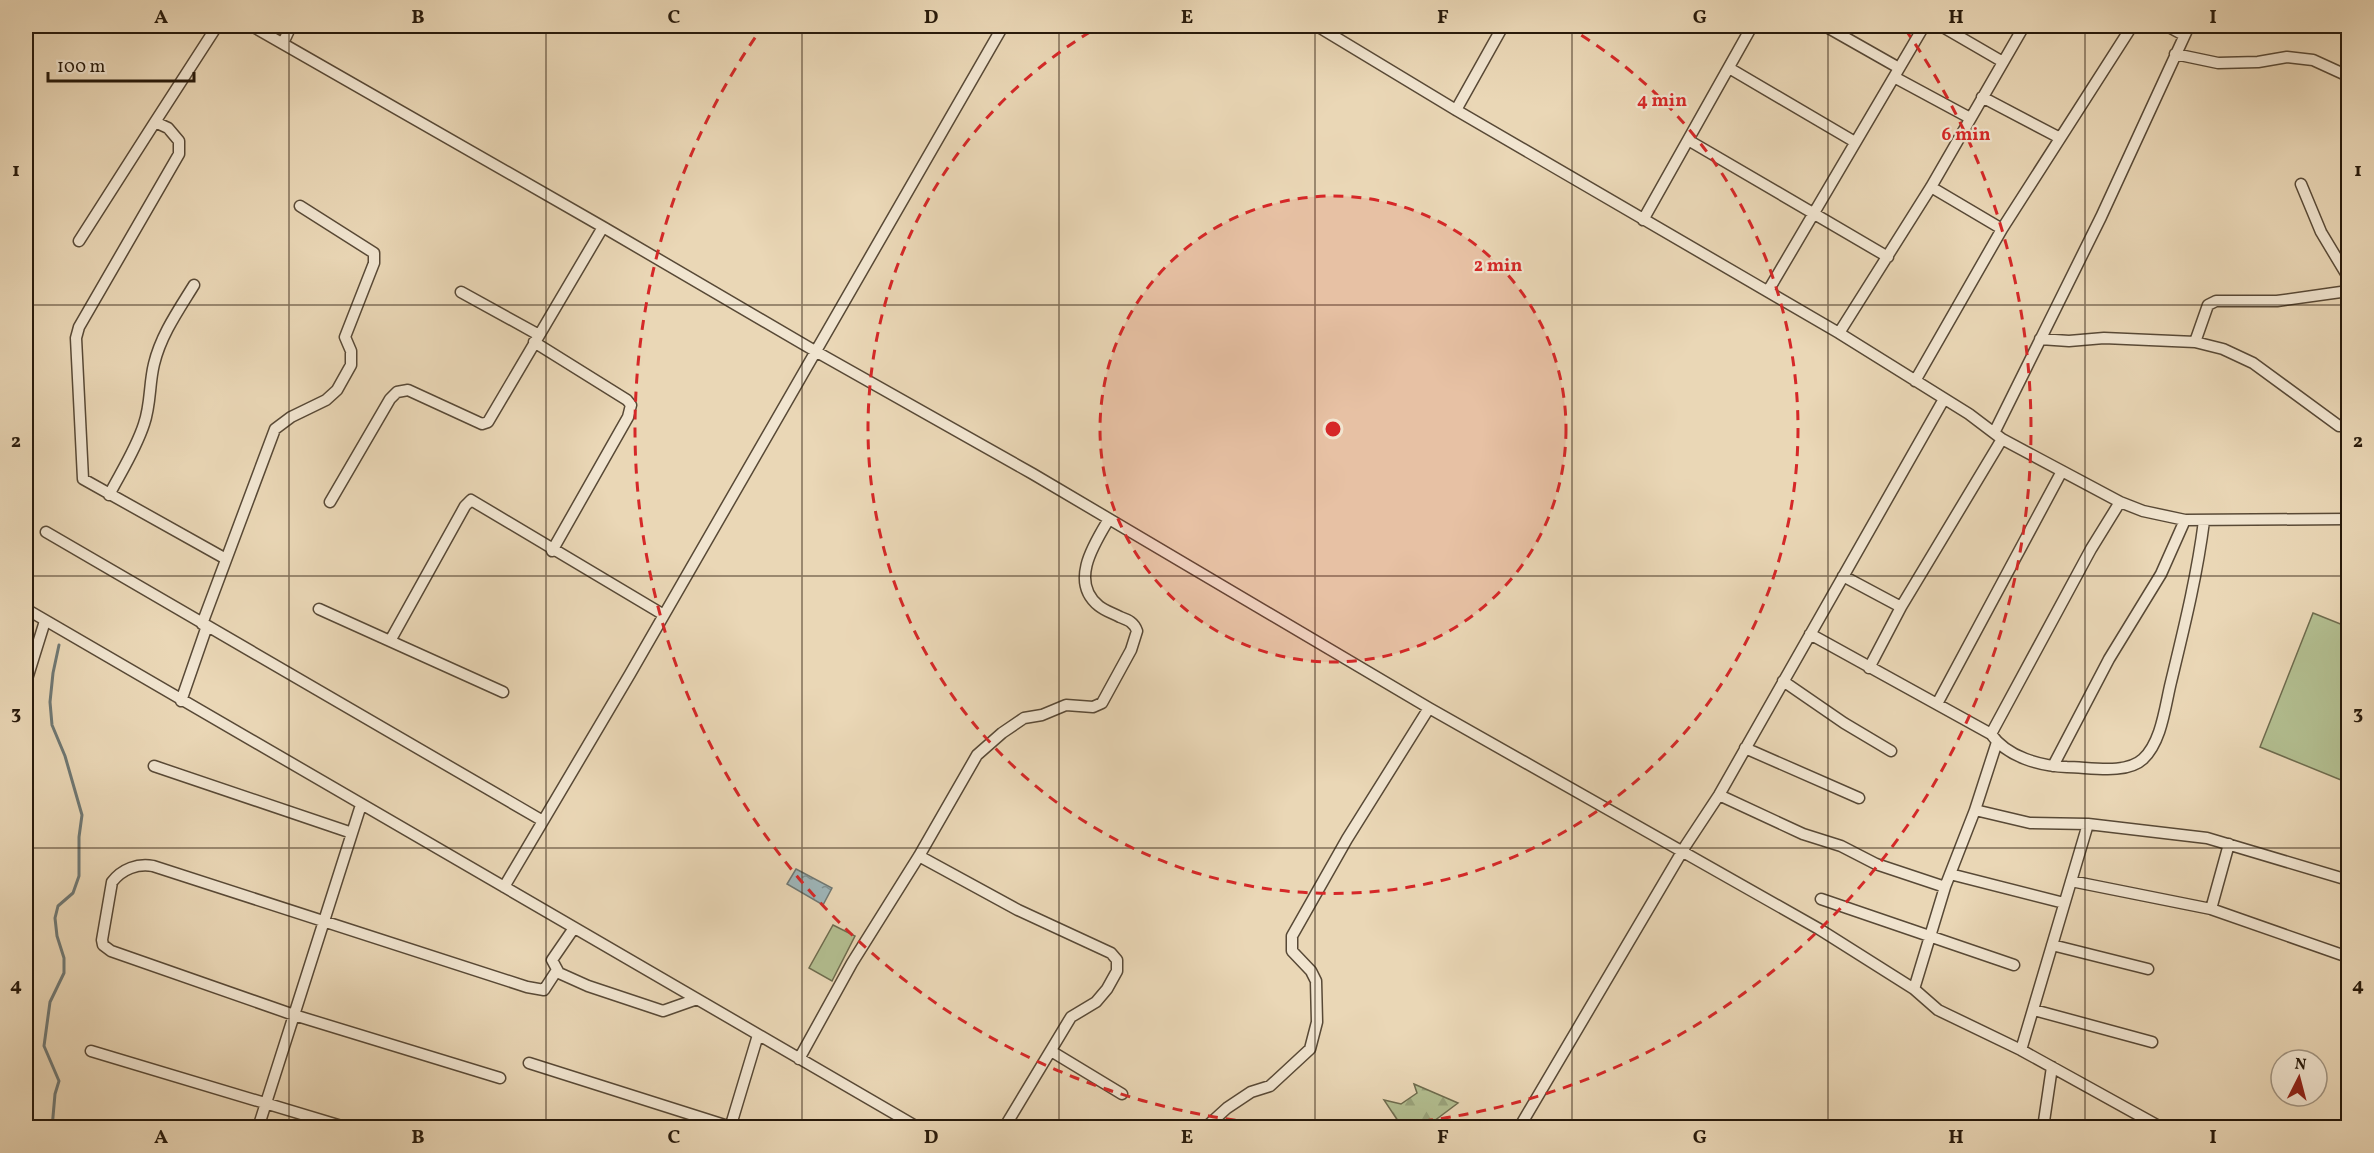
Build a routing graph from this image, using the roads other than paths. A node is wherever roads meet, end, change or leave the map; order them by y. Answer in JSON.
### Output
{"nodes":[{"id":1,"x":217,"y":26,"type":"edge"},
{"id":2,"x":252,"y":26,"type":"edge"},
{"id":3,"x":291,"y":26,"type":"edge"},
{"id":4,"x":1004,"y":26,"type":"edge"},
{"id":5,"x":1317,"y":26,"type":"edge"},
{"id":6,"x":1503,"y":26,"type":"edge"},
{"id":7,"x":1752,"y":26,"type":"edge"},
{"id":8,"x":1825,"y":26,"type":"edge"},
{"id":9,"x":1924,"y":26,"type":"edge"},
{"id":10,"x":1941,"y":26,"type":"edge"},
{"id":11,"x":2024,"y":26,"type":"edge"},
{"id":12,"x":2132,"y":26,"type":"edge"},
{"id":13,"x":2167,"y":26,"type":"edge"},
{"id":14,"x":2186,"y":30,"type":"edge"},
{"id":15,"x":283,"y":43,"type":"junction"},
{"id":16,"x":2175,"y":54,"type":"junction"},
{"id":17,"x":2003,"y":62,"type":"junction"},
{"id":18,"x":1729,"y":68,"type":"junction"},
{"id":19,"x":1897,"y":73,"type":"junction"},
{"id":20,"x":2349,"y":76,"type":"edge"},
{"id":21,"x":1982,"y":97,"type":"junction"},
{"id":22,"x":1456,"y":110,"type":"junction"},
{"id":23,"x":1970,"y":118,"type":"junction"},
{"id":24,"x":155,"y":122,"type":"junction"},
{"id":25,"x":2060,"y":138,"type":"junction"},
{"id":26,"x":1688,"y":140,"type":"junction"},
{"id":27,"x":1855,"y":142,"type":"junction"},
{"id":28,"x":2301,"y":184,"type":"dead end"},
{"id":29,"x":1931,"y":187,"type":"junction"},
{"id":30,"x":300,"y":206,"type":"dead end"},
{"id":31,"x":1815,"y":213,"type":"junction"},
{"id":32,"x":1643,"y":220,"type":"junction"},
{"id":33,"x":603,"y":226,"type":"junction"},
{"id":34,"x":2002,"y":229,"type":"junction"},
{"id":35,"x":79,"y":242,"type":"dead end"},
{"id":36,"x":1888,"y":257,"type":"junction"},
{"id":37,"x":2349,"y":277,"type":"edge"},
{"id":38,"x":194,"y":285,"type":"dead end"},
{"id":39,"x":1768,"y":291,"type":"junction"},
{"id":40,"x":2349,"y":291,"type":"edge"},
{"id":41,"x":461,"y":292,"type":"dead end"},
{"id":42,"x":1839,"y":333,"type":"junction"},
{"id":43,"x":537,"y":338,"type":"junction"},
{"id":44,"x":2040,"y":339,"type":"junction"},
{"id":45,"x":2195,"y":342,"type":"junction"},
{"id":46,"x":815,"y":351,"type":"junction"},
{"id":47,"x":1915,"y":381,"type":"junction"},
{"id":48,"x":1944,"y":399,"type":"junction"},
{"id":49,"x":2339,"y":426,"type":"dead end"},
{"id":50,"x":1998,"y":436,"type":"junction"},
{"id":51,"x":2062,"y":471,"type":"junction"},
{"id":52,"x":109,"y":495,"type":"junction"},
{"id":53,"x":330,"y":502,"type":"dead end"},
{"id":54,"x":2120,"y":502,"type":"junction"},
{"id":55,"x":1109,"y":519,"type":"junction"},
{"id":56,"x":2349,"y":519,"type":"edge"},
{"id":57,"x":2185,"y":520,"type":"junction"},
{"id":58,"x":2204,"y":521,"type":"junction"},
{"id":59,"x":46,"y":532,"type":"dead end"},
{"id":60,"x":552,"y":550,"type":"junction"},
{"id":61,"x":226,"y":559,"type":"junction"},
{"id":62,"x":1843,"y":576,"type":"junction"},
{"id":63,"x":1901,"y":607,"type":"junction"},
{"id":64,"x":26,"y":609,"type":"edge"},
{"id":65,"x":319,"y":609,"type":"dead end"},
{"id":66,"x":663,"y":615,"type":"junction"},
{"id":67,"x":45,"y":621,"type":"junction"},
{"id":68,"x":204,"y":625,"type":"junction"},
{"id":69,"x":1810,"y":634,"type":"junction"},
{"id":70,"x":390,"y":640,"type":"junction"},
{"id":71,"x":1869,"y":668,"type":"junction"},
{"id":72,"x":1783,"y":681,"type":"junction"},
{"id":73,"x":26,"y":682,"type":"edge"},
{"id":74,"x":503,"y":692,"type":"dead end"},
{"id":75,"x":181,"y":701,"type":"junction"},
{"id":76,"x":1937,"y":704,"type":"junction"},
{"id":77,"x":1429,"y":708,"type":"junction"},
{"id":78,"x":1994,"y":738,"type":"junction"},
{"id":79,"x":1745,"y":748,"type":"junction"},
{"id":80,"x":1891,"y":751,"type":"dead end"},
{"id":81,"x":154,"y":766,"type":"dead end"},
{"id":82,"x":2053,"y":766,"type":"junction"},
{"id":83,"x":1719,"y":795,"type":"junction"},
{"id":84,"x":1858,"y":798,"type":"dead end"},
{"id":85,"x":361,"y":805,"type":"junction"},
{"id":86,"x":1975,"y":810,"type":"junction"},
{"id":87,"x":543,"y":821,"type":"junction"},
{"id":88,"x":2088,"y":824,"type":"junction"},
{"id":89,"x":352,"y":833,"type":"junction"},
{"id":90,"x":2229,"y":844,"type":"junction"},
{"id":91,"x":1682,"y":851,"type":"junction"},
{"id":92,"x":919,"y":856,"type":"junction"},
{"id":93,"x":1950,"y":874,"type":"junction"},
{"id":94,"x":2349,"y":880,"type":"edge"},
{"id":95,"x":2072,"y":881,"type":"junction"},
{"id":96,"x":504,"y":887,"type":"junction"},
{"id":97,"x":1945,"y":887,"type":"junction"},
{"id":98,"x":1821,"y":899,"type":"dead end"},
{"id":99,"x":2064,"y":903,"type":"junction"},
{"id":100,"x":2211,"y":909,"type":"junction"},
{"id":101,"x":324,"y":922,"type":"junction"},
{"id":102,"x":574,"y":928,"type":"junction"},
{"id":103,"x":1929,"y":937,"type":"junction"},
{"id":104,"x":2052,"y":945,"type":"junction"},
{"id":105,"x":2349,"y":957,"type":"edge"},
{"id":106,"x":2014,"y":965,"type":"dead end"},
{"id":107,"x":2148,"y":969,"type":"dead end"},
{"id":108,"x":557,"y":970,"type":"junction"},
{"id":109,"x":1914,"y":989,"type":"junction"},
{"id":110,"x":697,"y":999,"type":"junction"},
{"id":111,"x":2034,"y":1010,"type":"junction"},
{"id":112,"x":294,"y":1016,"type":"junction"},
{"id":113,"x":758,"y":1035,"type":"junction"},
{"id":114,"x":2152,"y":1042,"type":"dead end"},
{"id":115,"x":2021,"y":1050,"type":"junction"},
{"id":116,"x":91,"y":1051,"type":"dead end"},
{"id":117,"x":1051,"y":1051,"type":"junction"},
{"id":118,"x":800,"y":1059,"type":"junction"},
{"id":119,"x":529,"y":1063,"type":"dead end"},
{"id":120,"x":2052,"y":1067,"type":"junction"},
{"id":121,"x":500,"y":1078,"type":"dead end"},
{"id":122,"x":1122,"y":1094,"type":"dead end"},
{"id":123,"x":265,"y":1103,"type":"junction"},
{"id":124,"x":732,"y":1127,"type":"edge"},
{"id":125,"x":258,"y":1128,"type":"edge"},
{"id":126,"x":348,"y":1128,"type":"edge"},
{"id":127,"x":919,"y":1128,"type":"edge"},
{"id":128,"x":1004,"y":1128,"type":"edge"},
{"id":129,"x":1205,"y":1128,"type":"edge"},
{"id":130,"x":1519,"y":1128,"type":"edge"},
{"id":131,"x":2043,"y":1128,"type":"edge"},
{"id":132,"x":2162,"y":1128,"type":"edge"}],
"edges":[{"from":1,"to":24,"type":"street"},
{"from":2,"to":15,"type":"street"},
{"from":3,"to":15,"type":"street"},
{"from":4,"to":46,"type":"street"},
{"from":5,"to":22,"type":"street"},
{"from":6,"to":22,"type":"street"},
{"from":7,"to":18,"type":"street"},
{"from":8,"to":19,"type":"street"},
{"from":9,"to":19,"type":"street"},
{"from":10,"to":17,"type":"street"},
{"from":11,"to":17,"type":"street"},
{"from":12,"to":25,"type":"street"},
{"from":13,"to":14,"type":"street"},
{"from":14,"to":16,"type":"street"},
{"from":15,"to":33,"type":"street"},
{"from":16,"to":20,"type":"street"},
{"from":16,"to":44,"type":"street"},
{"from":17,"to":21,"type":"street"},
{"from":18,"to":26,"type":"street"},
{"from":18,"to":27,"type":"street"},
{"from":19,"to":23,"type":"street"},
{"from":19,"to":27,"type":"street"},
{"from":21,"to":23,"type":"street"},
{"from":21,"to":25,"type":"street"},
{"from":22,"to":32,"type":"street"},
{"from":23,"to":29,"type":"street"},
{"from":24,"to":35,"type":"street"},
{"from":24,"to":52,"type":"street"},
{"from":25,"to":34,"type":"street"},
{"from":26,"to":31,"type":"street"},
{"from":26,"to":32,"type":"street"},
{"from":27,"to":31,"type":"street"},
{"from":28,"to":37,"type":"street"},
{"from":29,"to":34,"type":"street"},
{"from":29,"to":36,"type":"street"},
{"from":30,"to":61,"type":"street"},
{"from":31,"to":36,"type":"street"},
{"from":31,"to":39,"type":"street"},
{"from":32,"to":39,"type":"street"},
{"from":33,"to":43,"type":"street"},
{"from":33,"to":46,"type":"street"},
{"from":34,"to":47,"type":"street"},
{"from":36,"to":42,"type":"street"},
{"from":38,"to":52,"type":"street"},
{"from":39,"to":42,"type":"street"},
{"from":40,"to":45,"type":"street"},
{"from":41,"to":43,"type":"street"},
{"from":42,"to":47,"type":"street"},
{"from":43,"to":53,"type":"street"},
{"from":43,"to":60,"type":"street"},
{"from":44,"to":45,"type":"street"},
{"from":44,"to":50,"type":"street"},
{"from":45,"to":49,"type":"street"},
{"from":46,"to":55,"type":"street"},
{"from":46,"to":66,"type":"street"},
{"from":47,"to":48,"type":"street"},
{"from":48,"to":50,"type":"street"},
{"from":48,"to":62,"type":"street"},
{"from":50,"to":51,"type":"street"},
{"from":50,"to":63,"type":"street"},
{"from":51,"to":54,"type":"street"},
{"from":51,"to":76,"type":"street"},
{"from":52,"to":61,"type":"street"},
{"from":54,"to":57,"type":"street"},
{"from":54,"to":78,"type":"street"},
{"from":55,"to":77,"type":"street"},
{"from":55,"to":92,"type":"street"},
{"from":56,"to":58,"type":"street"},
{"from":57,"to":58,"type":"street"},
{"from":57,"to":82,"type":"street"},
{"from":58,"to":82,"type":"street"},
{"from":59,"to":68,"type":"street"},
{"from":60,"to":66,"type":"street"},
{"from":60,"to":70,"type":"street"},
{"from":61,"to":68,"type":"street"},
{"from":62,"to":63,"type":"street"},
{"from":62,"to":69,"type":"street"},
{"from":63,"to":71,"type":"street"},
{"from":64,"to":67,"type":"street"},
{"from":65,"to":70,"type":"street"},
{"from":66,"to":87,"type":"street"},
{"from":67,"to":73,"type":"street"},
{"from":67,"to":75,"type":"street"},
{"from":68,"to":75,"type":"street"},
{"from":68,"to":87,"type":"street"},
{"from":69,"to":71,"type":"street"},
{"from":69,"to":72,"type":"street"},
{"from":70,"to":74,"type":"street"},
{"from":71,"to":76,"type":"street"},
{"from":72,"to":79,"type":"street"},
{"from":72,"to":80,"type":"street"},
{"from":75,"to":85,"type":"street"},
{"from":76,"to":78,"type":"street"},
{"from":77,"to":91,"type":"street"},
{"from":77,"to":129,"type":"street"},
{"from":78,"to":82,"type":"street"},
{"from":78,"to":86,"type":"street"},
{"from":79,"to":83,"type":"street"},
{"from":79,"to":84,"type":"street"},
{"from":81,"to":89,"type":"street"},
{"from":83,"to":91,"type":"street"},
{"from":83,"to":97,"type":"street"},
{"from":85,"to":89,"type":"street"},
{"from":85,"to":96,"type":"street"},
{"from":86,"to":88,"type":"street"},
{"from":86,"to":93,"type":"street"},
{"from":87,"to":96,"type":"street"},
{"from":88,"to":90,"type":"street"},
{"from":88,"to":95,"type":"street"},
{"from":89,"to":101,"type":"street"},
{"from":90,"to":94,"type":"street"},
{"from":90,"to":100,"type":"street"},
{"from":91,"to":109,"type":"street"},
{"from":91,"to":130,"type":"street"},
{"from":92,"to":117,"type":"street"},
{"from":92,"to":118,"type":"street"},
{"from":93,"to":97,"type":"street"},
{"from":93,"to":99,"type":"street"},
{"from":95,"to":99,"type":"street"},
{"from":95,"to":100,"type":"street"},
{"from":96,"to":102,"type":"street"},
{"from":97,"to":103,"type":"street"},
{"from":98,"to":103,"type":"street"},
{"from":99,"to":104,"type":"street"},
{"from":100,"to":105,"type":"street"},
{"from":101,"to":108,"type":"street"},
{"from":101,"to":112,"type":"street"},
{"from":101,"to":112,"type":"street"},
{"from":102,"to":108,"type":"street"},
{"from":102,"to":110,"type":"street"},
{"from":103,"to":106,"type":"street"},
{"from":103,"to":109,"type":"street"},
{"from":104,"to":107,"type":"street"},
{"from":104,"to":111,"type":"street"},
{"from":108,"to":110,"type":"street"},
{"from":109,"to":115,"type":"street"},
{"from":110,"to":113,"type":"street"},
{"from":111,"to":114,"type":"street"},
{"from":111,"to":115,"type":"street"},
{"from":112,"to":121,"type":"street"},
{"from":112,"to":123,"type":"street"},
{"from":113,"to":118,"type":"street"},
{"from":113,"to":124,"type":"street"},
{"from":115,"to":120,"type":"street"},
{"from":116,"to":123,"type":"street"},
{"from":117,"to":122,"type":"street"},
{"from":117,"to":128,"type":"street"},
{"from":118,"to":127,"type":"street"},
{"from":119,"to":124,"type":"street"},
{"from":120,"to":131,"type":"street"},
{"from":120,"to":132,"type":"street"},
{"from":123,"to":125,"type":"street"},
{"from":123,"to":126,"type":"street"}]}
